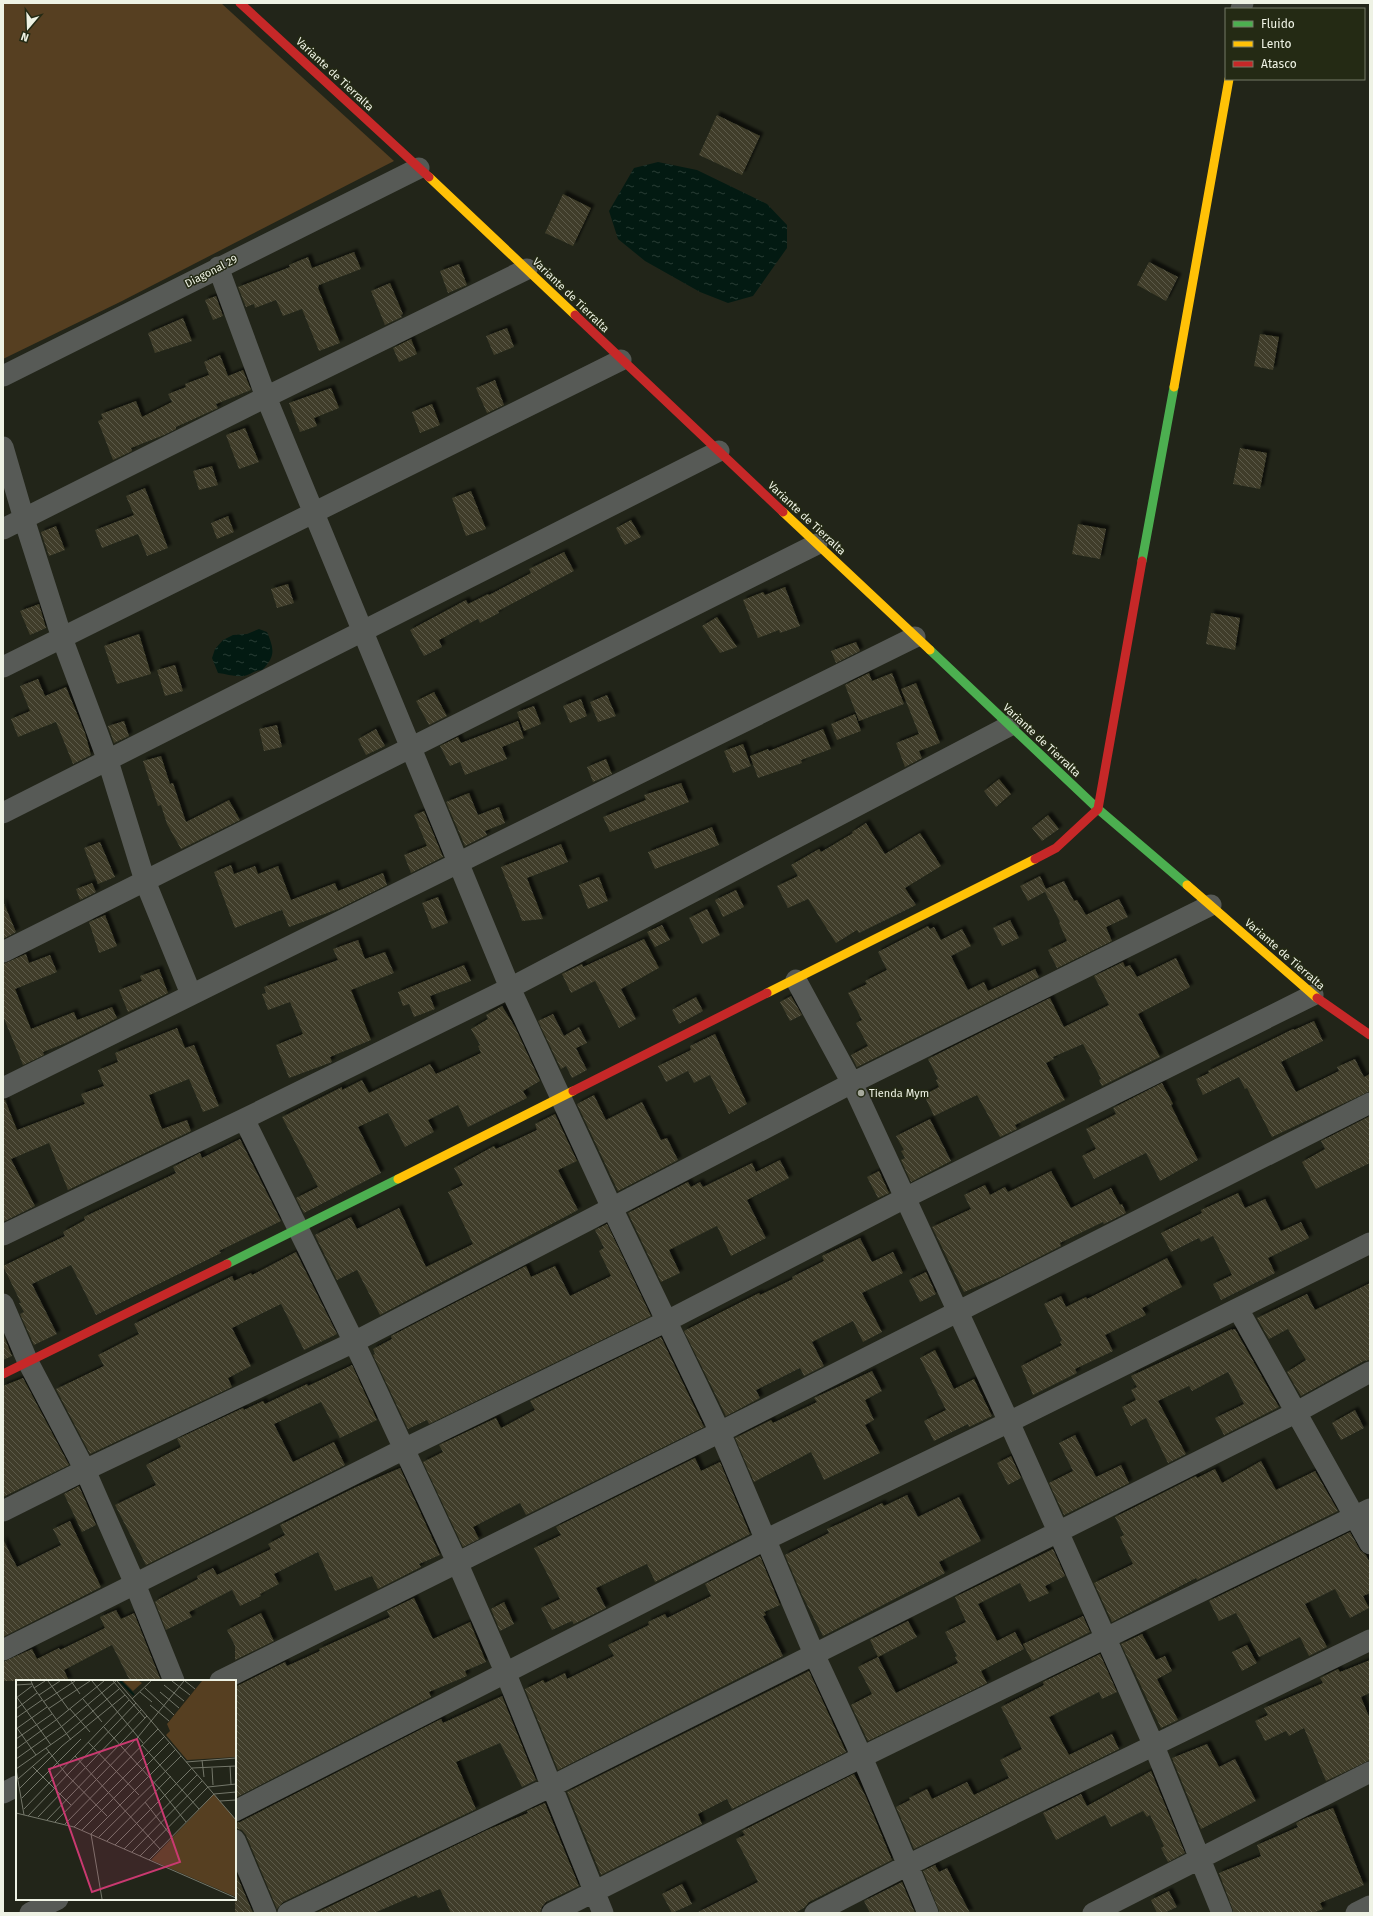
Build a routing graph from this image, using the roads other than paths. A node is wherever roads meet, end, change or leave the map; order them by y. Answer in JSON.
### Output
{"nodes":[{"id":1,"x":240,"y":3,"type":"edge"},
{"id":2,"x":1229,"y":80,"type":"edge"},
{"id":3,"x":419,"y":168,"type":"junction"},
{"id":4,"x":218,"y":267,"type":"junction"},
{"id":5,"x":527,"y":269,"type":"junction"},
{"id":6,"x":621,"y":360,"type":"junction"},
{"id":7,"x":3,"y":376,"type":"edge"},
{"id":8,"x":266,"y":397,"type":"junction"},
{"id":9,"x":3,"y":447,"type":"edge"},
{"id":10,"x":719,"y":451,"type":"junction"},
{"id":11,"x":314,"y":512,"type":"junction"},
{"id":12,"x":24,"y":519,"type":"junction"},
{"id":13,"x":3,"y":529,"type":"edge"},
{"id":14,"x":817,"y":544,"type":"junction"},
{"id":15,"x":363,"y":631,"type":"junction"},
{"id":16,"x":915,"y":637,"type":"junction"},
{"id":17,"x":62,"y":638,"type":"junction"},
{"id":18,"x":3,"y":667,"type":"edge"},
{"id":19,"x":1009,"y":726,"type":"junction"},
{"id":20,"x":411,"y":747,"type":"junction"},
{"id":21,"x":108,"y":761,"type":"junction"},
{"id":22,"x":1098,"y":809,"type":"junction"},
{"id":23,"x":3,"y":813,"type":"edge"},
{"id":24,"x":459,"y":862,"type":"junction"},
{"id":25,"x":145,"y":881,"type":"junction"},
{"id":26,"x":1211,"y":905,"type":"junction"},
{"id":27,"x":3,"y":952,"type":"edge"},
{"id":28,"x":796,"y":980,"type":"junction"},
{"id":29,"x":510,"y":988,"type":"junction"},
{"id":30,"x":191,"y":994,"type":"junction"},
{"id":31,"x":1313,"y":995,"type":"junction"},
{"id":32,"x":1370,"y":1034,"type":"edge"},
{"id":33,"x":852,"y":1084,"type":"junction"},
{"id":34,"x":3,"y":1088,"type":"edge"},
{"id":35,"x":560,"y":1096,"type":"junction"},
{"id":36,"x":1370,"y":1103,"type":"edge"},
{"id":37,"x":244,"y":1119,"type":"junction"},
{"id":38,"x":905,"y":1198,"type":"junction"},
{"id":39,"x":612,"y":1208,"type":"junction"},
{"id":40,"x":299,"y":1229,"type":"junction"},
{"id":41,"x":3,"y":1235,"type":"edge"},
{"id":42,"x":1370,"y":1243,"type":"edge"},
{"id":43,"x":3,"y":1304,"type":"edge"},
{"id":44,"x":1238,"y":1309,"type":"junction"},
{"id":45,"x":958,"y":1312,"type":"junction"},
{"id":46,"x":667,"y":1321,"type":"junction"},
{"id":47,"x":354,"y":1342,"type":"junction"},
{"id":48,"x":28,"y":1362,"type":"junction"},
{"id":49,"x":1370,"y":1372,"type":"edge"},
{"id":50,"x":3,"y":1374,"type":"edge"},
{"id":51,"x":1295,"y":1413,"type":"junction"},
{"id":52,"x":1009,"y":1422,"type":"junction"},
{"id":53,"x":720,"y":1432,"type":"junction"},
{"id":54,"x":404,"y":1450,"type":"junction"},
{"id":55,"x":85,"y":1470,"type":"junction"},
{"id":56,"x":3,"y":1512,"type":"edge"},
{"id":57,"x":1363,"y":1513,"type":"edge"},
{"id":58,"x":1057,"y":1531,"type":"junction"},
{"id":59,"x":767,"y":1539,"type":"junction"},
{"id":60,"x":1370,"y":1544,"type":"edge"},
{"id":61,"x":457,"y":1562,"type":"junction"},
{"id":62,"x":135,"y":1584,"type":"junction"},
{"id":63,"x":1106,"y":1639,"type":"junction"},
{"id":64,"x":1370,"y":1640,"type":"edge"},
{"id":65,"x":3,"y":1650,"type":"edge"},
{"id":66,"x":814,"y":1654,"type":"junction"},
{"id":67,"x":506,"y":1674,"type":"junction"},
{"id":68,"x":174,"y":1680,"type":"edge"},
{"id":69,"x":222,"y":1680,"type":"edge"},
{"id":70,"x":1154,"y":1746,"type":"junction"},
{"id":71,"x":862,"y":1757,"type":"junction"},
{"id":72,"x":1370,"y":1772,"type":"edge"},
{"id":73,"x":16,"y":1786,"type":"edge"},
{"id":74,"x":552,"y":1786,"type":"junction"},
{"id":75,"x":3,"y":1793,"type":"edge"},
{"id":76,"x":236,"y":1810,"type":"edge"},
{"id":77,"x":236,"y":1842,"type":"edge"},
{"id":78,"x":1199,"y":1859,"type":"junction"},
{"id":79,"x":906,"y":1866,"type":"junction"},
{"id":80,"x":594,"y":1893,"type":"junction"},
{"id":81,"x":56,"y":1900,"type":"edge"},
{"id":82,"x":1370,"y":1906,"type":"edge"},
{"id":83,"x":30,"y":1913,"type":"edge"},
{"id":84,"x":266,"y":1913,"type":"edge"},
{"id":85,"x":288,"y":1913,"type":"edge"},
{"id":86,"x":552,"y":1913,"type":"edge"},
{"id":87,"x":603,"y":1913,"type":"edge"},
{"id":88,"x":815,"y":1913,"type":"edge"},
{"id":89,"x":928,"y":1913,"type":"edge"},
{"id":90,"x":1093,"y":1913,"type":"edge"},
{"id":91,"x":1222,"y":1913,"type":"edge"},
{"id":92,"x":1356,"y":1913,"type":"edge"}],
"edges":[{"from":1,"to":3,"type":"street","name":"Variante de Tierralta"},
{"from":2,"to":22,"type":"street"},
{"from":3,"to":4,"type":"street","name":"Diagonal 29"},
{"from":3,"to":5,"type":"street","name":"Variante de Tierralta"},
{"from":4,"to":7,"type":"street","name":"Diagonal 29"},
{"from":4,"to":8,"type":"street"},
{"from":5,"to":6,"type":"street","name":"Variante de Tierralta"},
{"from":5,"to":8,"type":"street"},
{"from":6,"to":10,"type":"street","name":"Variante de Tierralta"},
{"from":6,"to":11,"type":"street"},
{"from":8,"to":11,"type":"street"},
{"from":8,"to":12,"type":"street"},
{"from":9,"to":12,"type":"street"},
{"from":10,"to":14,"type":"street","name":"Variante de Tierralta"},
{"from":10,"to":15,"type":"street"},
{"from":11,"to":15,"type":"street"},
{"from":11,"to":17,"type":"street"},
{"from":12,"to":13,"type":"street"},
{"from":12,"to":17,"type":"street"},
{"from":14,"to":16,"type":"street","name":"Variante de Tierralta"},
{"from":14,"to":20,"type":"street"},
{"from":15,"to":20,"type":"street"},
{"from":15,"to":21,"type":"street"},
{"from":16,"to":19,"type":"street","name":"Variante de Tierralta"},
{"from":16,"to":24,"type":"street"},
{"from":17,"to":18,"type":"street"},
{"from":17,"to":21,"type":"street"},
{"from":19,"to":22,"type":"street","name":"Variante de Tierralta"},
{"from":19,"to":29,"type":"street"},
{"from":20,"to":24,"type":"street"},
{"from":20,"to":25,"type":"street"},
{"from":21,"to":23,"type":"street"},
{"from":21,"to":25,"type":"street"},
{"from":22,"to":26,"type":"street","name":"Variante de Tierralta"},
{"from":22,"to":28,"type":"street"},
{"from":24,"to":29,"type":"street"},
{"from":24,"to":30,"type":"street"},
{"from":25,"to":27,"type":"street"},
{"from":25,"to":30,"type":"street"},
{"from":26,"to":31,"type":"street","name":"Variante de Tierralta"},
{"from":26,"to":33,"type":"street"},
{"from":28,"to":33,"type":"street"},
{"from":28,"to":35,"type":"street"},
{"from":29,"to":35,"type":"street"},
{"from":29,"to":37,"type":"street"},
{"from":30,"to":34,"type":"street"},
{"from":31,"to":32,"type":"street","name":"Variante de Tierralta"},
{"from":31,"to":38,"type":"street"},
{"from":33,"to":38,"type":"street"},
{"from":33,"to":39,"type":"street"},
{"from":35,"to":39,"type":"street"},
{"from":35,"to":40,"type":"street"},
{"from":36,"to":45,"type":"street"},
{"from":37,"to":40,"type":"street"},
{"from":37,"to":41,"type":"street"},
{"from":38,"to":45,"type":"street"},
{"from":38,"to":46,"type":"street"},
{"from":39,"to":46,"type":"street"},
{"from":39,"to":47,"type":"street"},
{"from":40,"to":47,"type":"street"},
{"from":40,"to":48,"type":"street"},
{"from":42,"to":44,"type":"street"},
{"from":43,"to":48,"type":"street"},
{"from":44,"to":51,"type":"street"},
{"from":44,"to":52,"type":"street"},
{"from":45,"to":52,"type":"street"},
{"from":45,"to":53,"type":"street"},
{"from":46,"to":53,"type":"street"},
{"from":46,"to":54,"type":"street"},
{"from":47,"to":54,"type":"street"},
{"from":47,"to":55,"type":"street"},
{"from":48,"to":50,"type":"street"},
{"from":48,"to":55,"type":"street"},
{"from":49,"to":51,"type":"street"},
{"from":51,"to":57,"type":"street"},
{"from":51,"to":58,"type":"street"},
{"from":52,"to":58,"type":"street"},
{"from":52,"to":59,"type":"street"},
{"from":53,"to":59,"type":"street"},
{"from":53,"to":61,"type":"street"},
{"from":54,"to":61,"type":"street"},
{"from":54,"to":62,"type":"street"},
{"from":55,"to":56,"type":"street"},
{"from":55,"to":62,"type":"street"},
{"from":57,"to":60,"type":"street"},
{"from":57,"to":63,"type":"street"},
{"from":58,"to":63,"type":"street"},
{"from":58,"to":66,"type":"street"},
{"from":59,"to":66,"type":"street"},
{"from":59,"to":67,"type":"street"},
{"from":61,"to":67,"type":"street"},
{"from":61,"to":69,"type":"street"},
{"from":62,"to":65,"type":"street"},
{"from":62,"to":68,"type":"street"},
{"from":63,"to":70,"type":"street"},
{"from":63,"to":71,"type":"street"},
{"from":64,"to":70,"type":"street"},
{"from":66,"to":71,"type":"street"},
{"from":66,"to":74,"type":"street"},
{"from":67,"to":74,"type":"street"},
{"from":67,"to":76,"type":"street"},
{"from":70,"to":78,"type":"street"},
{"from":70,"to":79,"type":"street"},
{"from":71,"to":79,"type":"street"},
{"from":71,"to":80,"type":"street"},
{"from":72,"to":78,"type":"street"},
{"from":73,"to":75,"type":"street"},
{"from":74,"to":80,"type":"street"},
{"from":74,"to":85,"type":"street"},
{"from":77,"to":84,"type":"street"},
{"from":78,"to":90,"type":"street"},
{"from":78,"to":91,"type":"street"},
{"from":79,"to":88,"type":"street"},
{"from":79,"to":89,"type":"street"},
{"from":80,"to":86,"type":"street"},
{"from":80,"to":87,"type":"street"},
{"from":81,"to":83,"type":"street"},
{"from":82,"to":92,"type":"street"}]}
